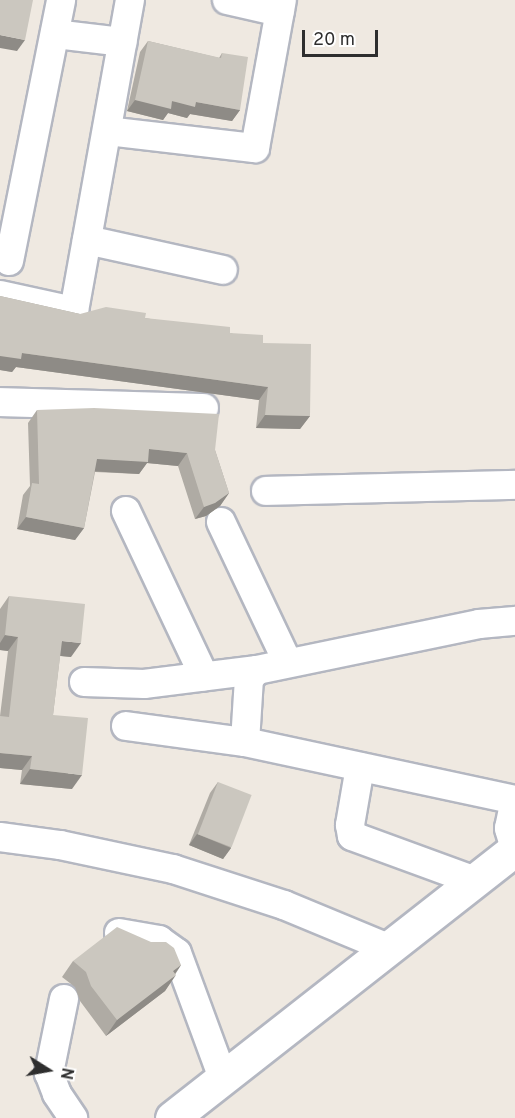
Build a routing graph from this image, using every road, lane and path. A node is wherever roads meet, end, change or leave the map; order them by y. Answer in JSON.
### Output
{"nodes":[{"id":1,"x":61,"y":0,"type":"edge"},
{"id":2,"x":130,"y":0,"type":"edge"},
{"id":3,"x":227,"y":0,"type":"edge"},
{"id":4,"x":281,"y":6,"type":"edge"},
{"id":5,"x":55,"y":34,"type":"junction"},
{"id":6,"x":123,"y":42,"type":"junction"},
{"id":7,"x":107,"y":131,"type":"junction"},
{"id":8,"x":87,"y":240,"type":"junction"},
{"id":9,"x":9,"y":261,"type":"dead end"},
{"id":10,"x":223,"y":270,"type":"dead end"},
{"id":11,"x":0,"y":295,"type":"edge"},
{"id":12,"x":0,"y":402,"type":"edge"},
{"id":13,"x":204,"y":408,"type":"dead end"},
{"id":14,"x":515,"y":485,"type":"edge"},
{"id":15,"x":266,"y":491,"type":"dead end"},
{"id":16,"x":126,"y":511,"type":"dead end"},
{"id":17,"x":221,"y":522,"type":"dead end"},
{"id":18,"x":515,"y":621,"type":"edge"},
{"id":19,"x":288,"y":663,"type":"junction"},
{"id":20,"x":257,"y":670,"type":"junction"},
{"id":21,"x":204,"y":676,"type":"junction"},
{"id":22,"x":84,"y":682,"type":"dead end"},
{"id":23,"x":126,"y":726,"type":"dead end"},
{"id":24,"x":245,"y":742,"type":"junction"},
{"id":25,"x":360,"y":767,"type":"junction"},
{"id":26,"x":515,"y":800,"type":"edge"},
{"id":27,"x":515,"y":809,"type":"edge"},
{"id":28,"x":0,"y":837,"type":"edge"},
{"id":29,"x":515,"y":841,"type":"edge"},
{"id":30,"x":515,"y":849,"type":"edge"},
{"id":31,"x":475,"y":881,"type":"junction"},
{"id":32,"x":119,"y":933,"type":"edge"},
{"id":33,"x":388,"y":948,"type":"junction"},
{"id":34,"x":64,"y":999,"type":"dead end"},
{"id":35,"x":223,"y":1078,"type":"junction"},
{"id":36,"x":73,"y":1118,"type":"edge"},
{"id":37,"x":172,"y":1118,"type":"edge"}],
"edges":[{"from":1,"to":5,"type":"street"},
{"from":2,"to":6,"type":"street"},
{"from":3,"to":4,"type":"street"},
{"from":4,"to":7,"type":"street"},
{"from":5,"to":6,"type":"street"},
{"from":5,"to":9,"type":"street"},
{"from":6,"to":7,"type":"street"},
{"from":7,"to":8,"type":"street"},
{"from":8,"to":10,"type":"street"},
{"from":8,"to":11,"type":"street"},
{"from":12,"to":13,"type":"street"},
{"from":14,"to":15,"type":"street"},
{"from":16,"to":21,"type":"street"},
{"from":17,"to":19,"type":"street"},
{"from":18,"to":19,"type":"street"},
{"from":19,"to":20,"type":"street"},
{"from":20,"to":21,"type":"street"},
{"from":20,"to":24,"type":"street"},
{"from":21,"to":22,"type":"street"},
{"from":23,"to":24,"type":"street"},
{"from":24,"to":25,"type":"street"},
{"from":25,"to":26,"type":"street"},
{"from":25,"to":31,"type":"street"},
{"from":27,"to":29,"type":"main road"},
{"from":28,"to":33,"type":"street"},
{"from":30,"to":31,"type":"main road"},
{"from":31,"to":33,"type":"main road"},
{"from":32,"to":35,"type":"street"},
{"from":33,"to":35,"type":"main road"},
{"from":34,"to":36,"type":"street"},
{"from":35,"to":37,"type":"main road"}]}
